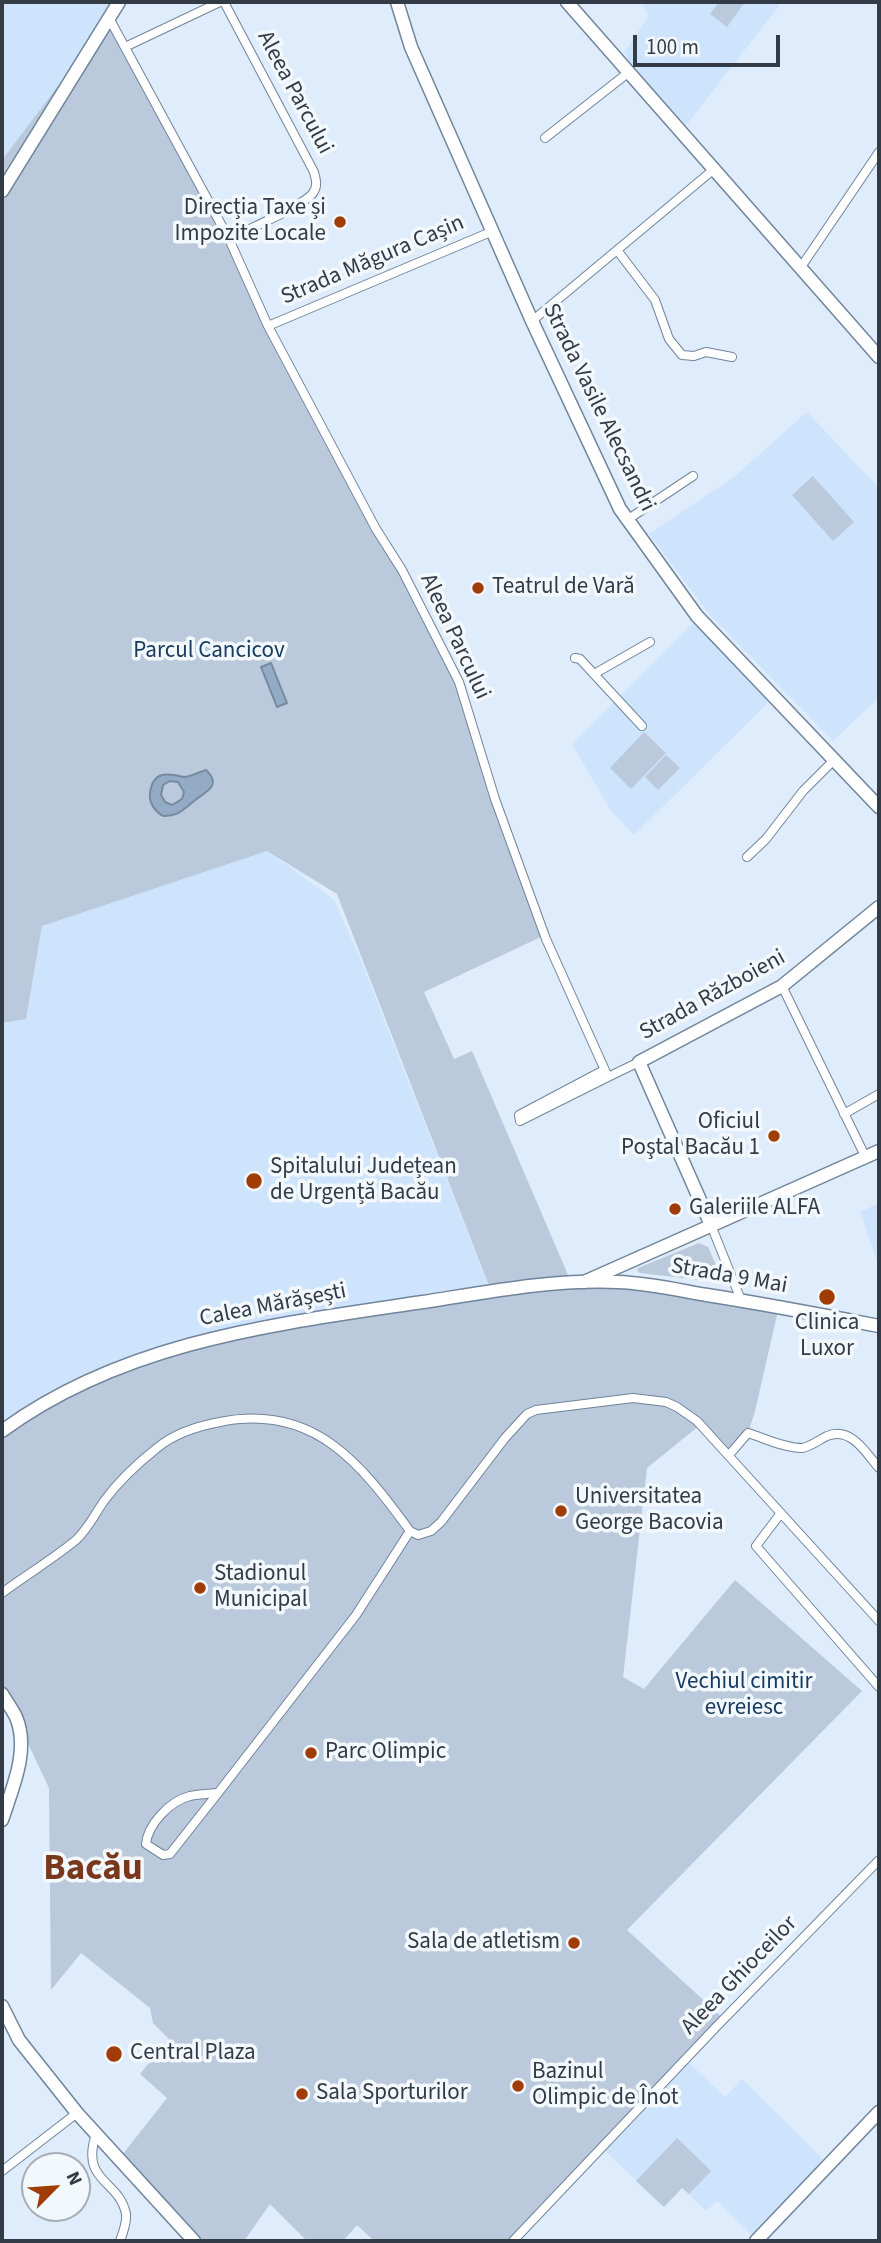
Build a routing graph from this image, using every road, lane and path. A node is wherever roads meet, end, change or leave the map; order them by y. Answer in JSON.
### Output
{"nodes":[{"id":1,"x":119,"y":2,"type":"edge"},
{"id":2,"x":222,"y":2,"type":"edge"},
{"id":3,"x":397,"y":2,"type":"edge"},
{"id":4,"x":567,"y":2,"type":"edge"},
{"id":5,"x":109,"y":18,"type":"junction"},
{"id":6,"x":125,"y":47,"type":"junction"},
{"id":7,"x":629,"y":72,"type":"junction"},
{"id":8,"x":545,"y":138,"type":"dead end"},
{"id":9,"x":879,"y":152,"type":"edge"},
{"id":10,"x":713,"y":170,"type":"junction"},
{"id":11,"x":2,"y":191,"type":"edge"},
{"id":12,"x":493,"y":231,"type":"junction"},
{"id":13,"x":229,"y":239,"type":"junction"},
{"id":14,"x":617,"y":250,"type":"junction"},
{"id":15,"x":801,"y":267,"type":"junction"},
{"id":16,"x":532,"y":321,"type":"junction"},
{"id":17,"x":268,"y":326,"type":"junction"},
{"id":18,"x":732,"y":357,"type":"dead end"},
{"id":19,"x":879,"y":357,"type":"edge"},
{"id":20,"x":693,"y":476,"type":"dead end"},
{"id":21,"x":627,"y":520,"type":"junction"},
{"id":22,"x":650,"y":642,"type":"dead end"},
{"id":23,"x":575,"y":658,"type":"dead end"},
{"id":24,"x":594,"y":674,"type":"junction"},
{"id":25,"x":642,"y":726,"type":"dead end"},
{"id":26,"x":835,"y":759,"type":"junction"},
{"id":27,"x":879,"y":807,"type":"edge"},
{"id":28,"x":747,"y":858,"type":"dead end"},
{"id":29,"x":879,"y":907,"type":"edge"},
{"id":30,"x":782,"y":986,"type":"junction"},
{"id":31,"x":639,"y":1062,"type":"junction"},
{"id":32,"x":606,"y":1074,"type":"junction"},
{"id":33,"x":879,"y":1094,"type":"edge"},
{"id":34,"x":844,"y":1114,"type":"junction"},
{"id":35,"x":879,"y":1151,"type":"edge"},
{"id":36,"x":866,"y":1158,"type":"junction"},
{"id":37,"x":711,"y":1225,"type":"junction"},
{"id":38,"x":577,"y":1282,"type":"junction"},
{"id":39,"x":741,"y":1300,"type":"junction"},
{"id":40,"x":879,"y":1326,"type":"edge"},
{"id":41,"x":2,"y":1431,"type":"edge"},
{"id":42,"x":729,"y":1455,"type":"junction"},
{"id":43,"x":879,"y":1468,"type":"edge"},
{"id":44,"x":781,"y":1513,"type":"junction"},
{"id":45,"x":410,"y":1531,"type":"junction"},
{"id":46,"x":2,"y":1593,"type":"edge"},
{"id":47,"x":879,"y":1621,"type":"edge"},
{"id":48,"x":879,"y":1687,"type":"edge"},
{"id":49,"x":2,"y":1693,"type":"edge"},
{"id":50,"x":218,"y":1793,"type":"junction"},
{"id":51,"x":2,"y":1820,"type":"edge"},
{"id":52,"x":879,"y":1860,"type":"edge"},
{"id":53,"x":2,"y":2006,"type":"edge"},
{"id":54,"x":879,"y":2112,"type":"edge"},
{"id":55,"x":77,"y":2113,"type":"junction"},
{"id":56,"x":96,"y":2134,"type":"junction"},
{"id":57,"x":2,"y":2171,"type":"edge"},
{"id":58,"x":120,"y":2241,"type":"edge"},
{"id":59,"x":194,"y":2241,"type":"edge"},
{"id":60,"x":513,"y":2241,"type":"edge"},
{"id":61,"x":755,"y":2241,"type":"edge"}],
"edges":[{"from":1,"to":5,"type":"street"},
{"from":2,"to":6,"type":"street"},
{"from":2,"to":13,"type":"street","name":"Aleea Parcului"},
{"from":3,"to":12,"type":"street","name":"Strada Vasile Alecsandri"},
{"from":4,"to":7,"type":"street"},
{"from":5,"to":6,"type":"street","name":"Aleea Parcului"},
{"from":5,"to":11,"type":"street"},
{"from":6,"to":13,"type":"street","name":"Aleea Parcului"},
{"from":7,"to":8,"type":"street"},
{"from":7,"to":10,"type":"street"},
{"from":9,"to":15,"type":"street"},
{"from":10,"to":14,"type":"street"},
{"from":10,"to":15,"type":"street"},
{"from":12,"to":16,"type":"street","name":"Strada Vasile Alecsandri"},
{"from":12,"to":17,"type":"street","name":"Strada Măgura Cașin"},
{"from":13,"to":17,"type":"street","name":"Aleea Parcului"},
{"from":14,"to":16,"type":"street"},
{"from":14,"to":18,"type":"street"},
{"from":15,"to":19,"type":"street"},
{"from":16,"to":21,"type":"street","name":"Strada Vasile Alecsandri"},
{"from":17,"to":32,"type":"street","name":"Aleea Parcului"},
{"from":20,"to":21,"type":"street"},
{"from":21,"to":26,"type":"street","name":"Strada Vasile Alecsandri"},
{"from":22,"to":24,"type":"street"},
{"from":23,"to":24,"type":"street"},
{"from":24,"to":25,"type":"street"},
{"from":26,"to":27,"type":"street","name":"Strada Vasile Alecsandri"},
{"from":26,"to":28,"type":"street"},
{"from":29,"to":30,"type":"street","name":"Strada Războieni"},
{"from":30,"to":31,"type":"street","name":"Strada Războieni"},
{"from":30,"to":34,"type":"street"},
{"from":31,"to":32,"type":"street"},
{"from":31,"to":37,"type":"street","name":"Strada Războieni"},
{"from":32,"to":32,"type":"street"},
{"from":33,"to":34,"type":"street"},
{"from":34,"to":36,"type":"street"},
{"from":35,"to":36,"type":"street","name":"Calea Mărășești"},
{"from":36,"to":37,"type":"street","name":"Calea Mărășești"},
{"from":37,"to":38,"type":"street","name":"Calea Mărășești"},
{"from":37,"to":39,"type":"street","name":"Strada Războieni"},
{"from":38,"to":39,"type":"street","name":"Strada 9 Mai"},
{"from":38,"to":41,"type":"street","name":"Calea Mărășești"},
{"from":39,"to":40,"type":"street","name":"Strada 9 Mai"},
{"from":42,"to":43,"type":"street"},
{"from":42,"to":44,"type":"street"},
{"from":42,"to":45,"type":"street"},
{"from":44,"to":47,"type":"street"},
{"from":44,"to":48,"type":"street"},
{"from":45,"to":46,"type":"street"},
{"from":45,"to":50,"type":"street"},
{"from":49,"to":51,"type":"street"},
{"from":50,"to":50,"type":"street"},
{"from":52,"to":60,"type":"street","name":"Aleea Ghioceilor"},
{"from":53,"to":55,"type":"street"},
{"from":54,"to":61,"type":"street"},
{"from":55,"to":56,"type":"street"},
{"from":55,"to":57,"type":"street"},
{"from":56,"to":58,"type":"street"},
{"from":56,"to":59,"type":"street"}]}
